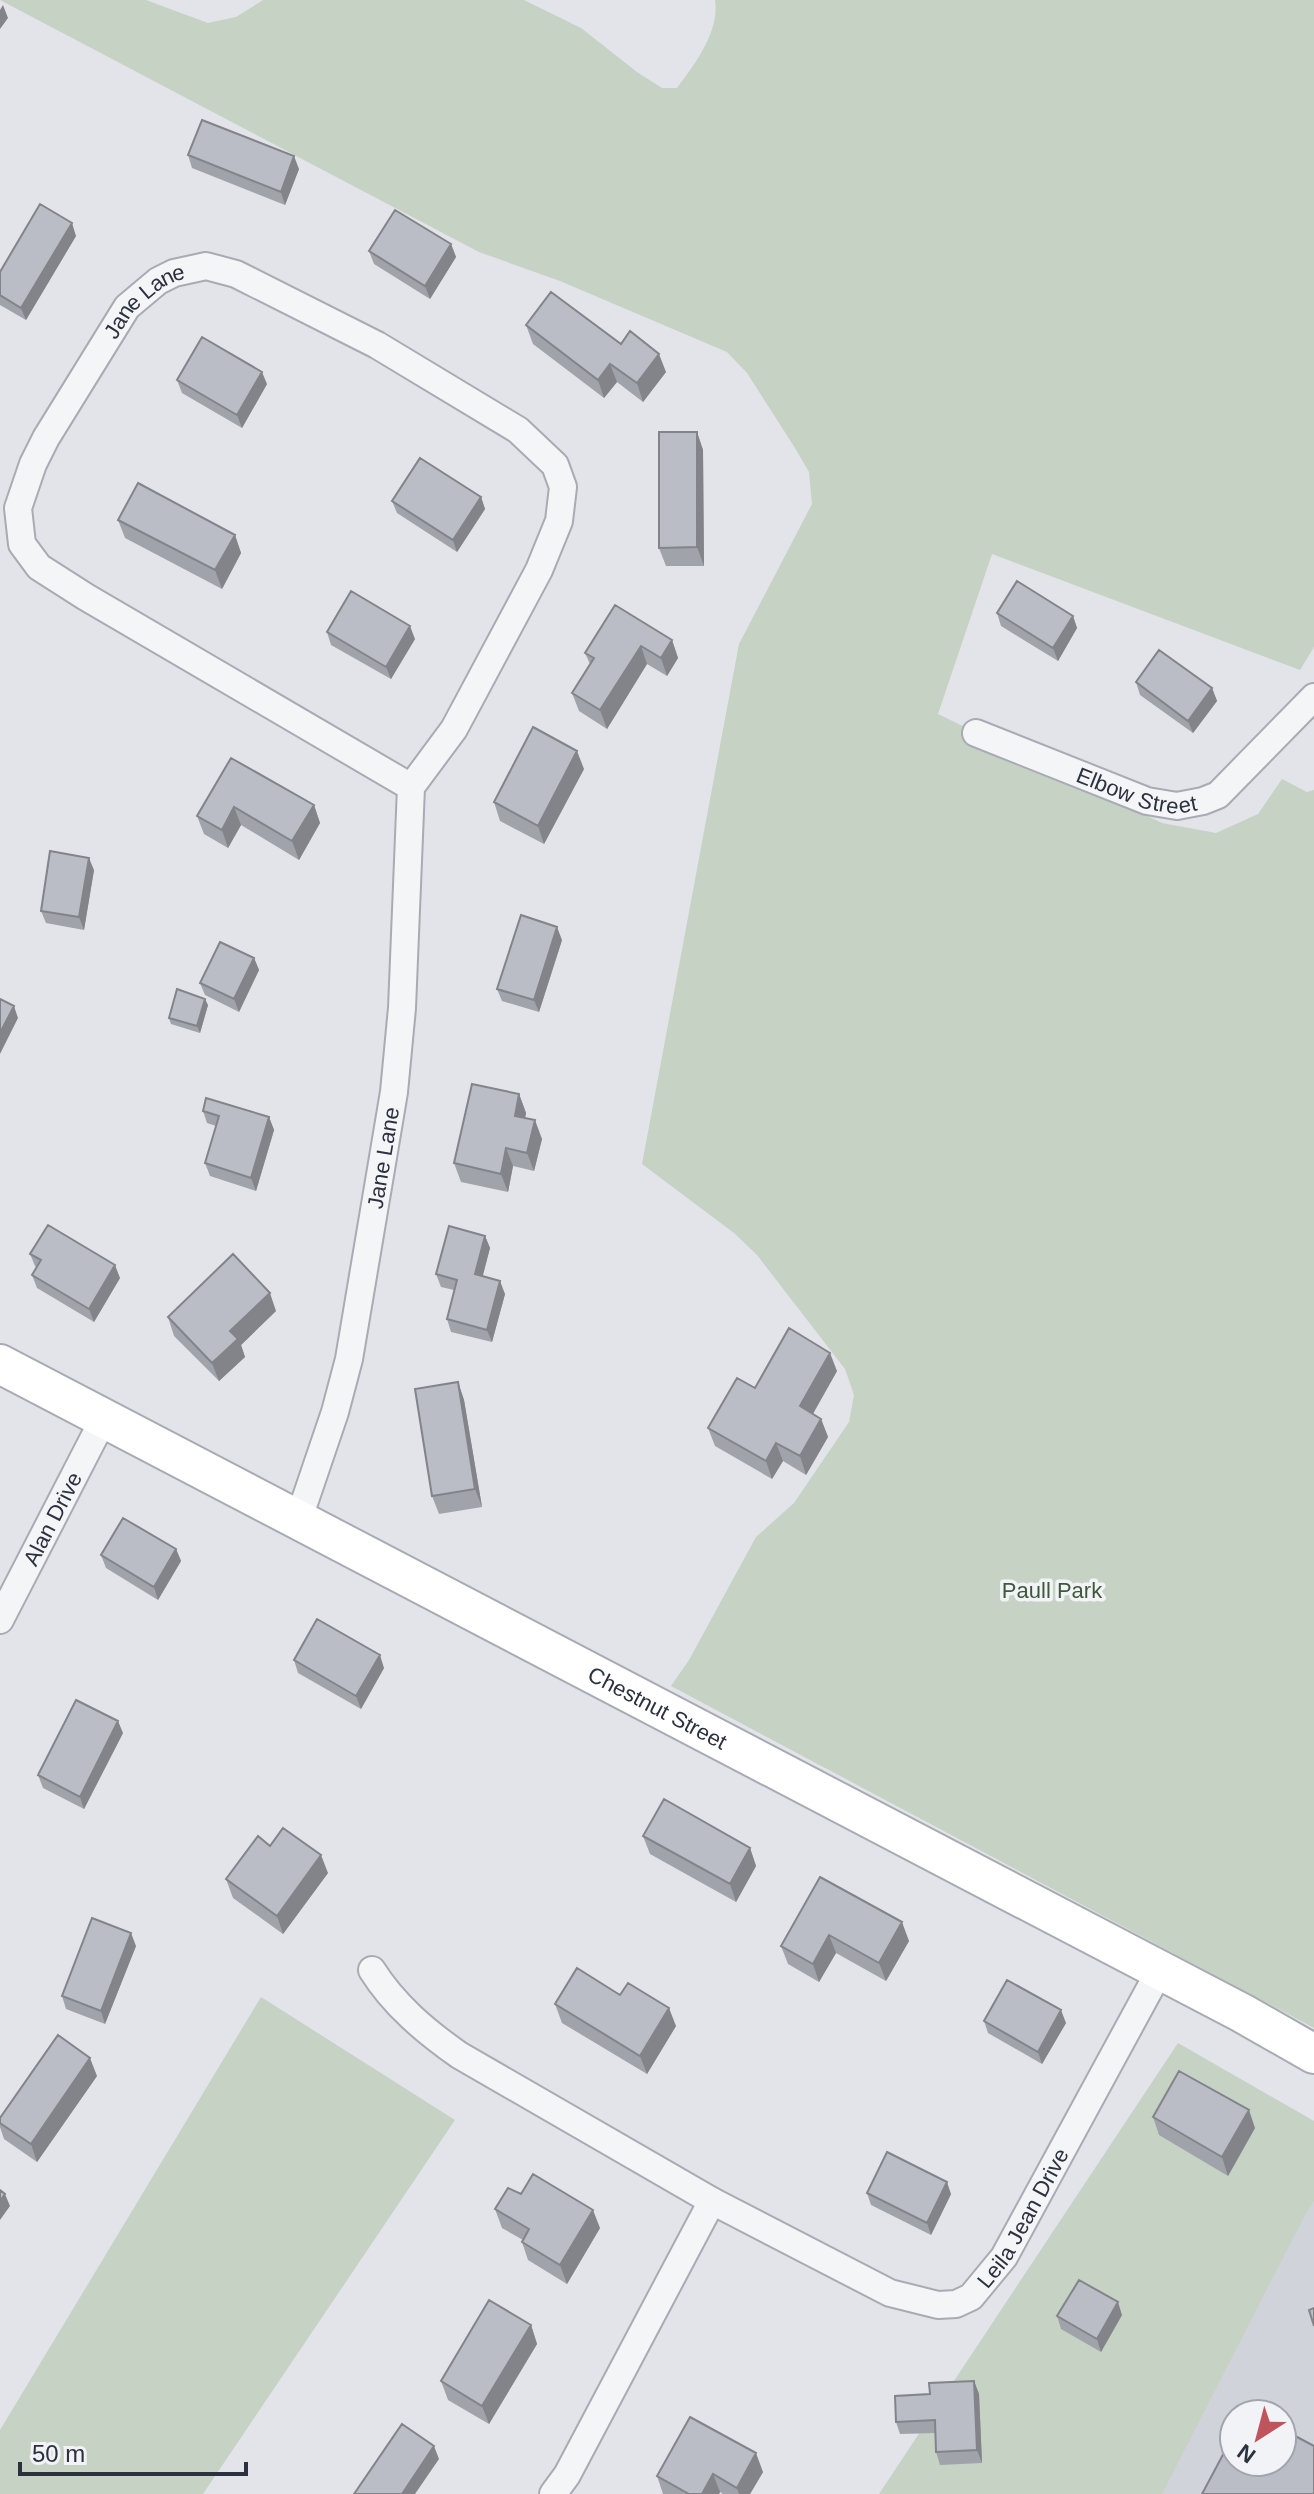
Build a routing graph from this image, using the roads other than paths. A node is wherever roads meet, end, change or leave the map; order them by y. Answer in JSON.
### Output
{"nodes":[{"id":1,"x":1314,"y":697,"type":"edge"},
{"id":2,"x":976,"y":733,"type":"dead end"},
{"id":3,"x":411,"y":787,"type":"junction"},
{"id":4,"x":0,"y":1364,"type":"edge"},
{"id":5,"x":104,"y":1418,"type":"junction"},
{"id":6,"x":298,"y":1521,"type":"junction"},
{"id":7,"x":0,"y":1620,"type":"edge"},
{"id":8,"x":372,"y":1970,"type":"dead end"},
{"id":9,"x":1160,"y":1970,"type":"junction"},
{"id":10,"x":1314,"y":2054,"type":"edge"},
{"id":11,"x":712,"y":2201,"type":"junction"},
{"id":12,"x":553,"y":2494,"type":"edge"}],
"edges":[{"from":1,"to":2,"type":"street","name":"Elbow Street"},
{"from":3,"to":3,"type":"street","name":"Jane Lane"},
{"from":3,"to":6,"type":"street","name":"Jane Lane"},
{"from":4,"to":5,"type":"street","name":"Chestnut Street"},
{"from":5,"to":6,"type":"street","name":"Chestnut Street"},
{"from":5,"to":7,"type":"street","name":"Alan Drive"},
{"from":6,"to":9,"type":"street","name":"Chestnut Street"},
{"from":8,"to":11,"type":"street","name":"Leila Jean Drive"},
{"from":9,"to":10,"type":"street","name":"Chestnut Street"},
{"from":9,"to":11,"type":"street","name":"Leila Jean Drive"},
{"from":11,"to":12,"type":"street"}]}
